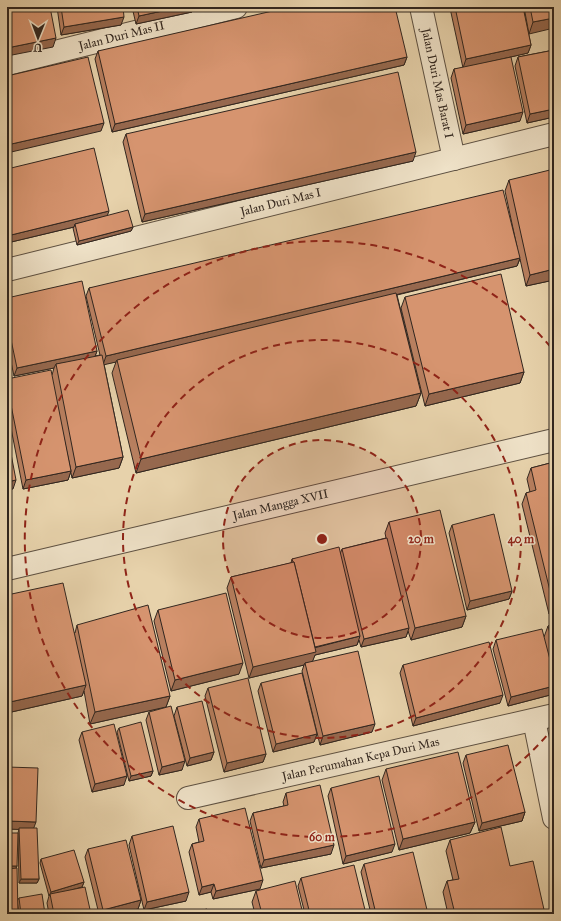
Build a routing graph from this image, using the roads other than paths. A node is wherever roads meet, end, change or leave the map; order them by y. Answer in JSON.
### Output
{"nodes":[{"id":1,"x":421,"y":7,"type":"edge"},
{"id":2,"x":224,"y":9,"type":"edge"},
{"id":3,"x":7,"y":64,"type":"edge"},
{"id":4,"x":554,"y":134,"type":"edge"},
{"id":5,"x":454,"y":159,"type":"junction"},
{"id":6,"x":7,"y":270,"type":"edge"},
{"id":7,"x":554,"y":440,"type":"edge"},
{"id":8,"x":7,"y":569,"type":"edge"},
{"id":9,"x":544,"y":718,"type":"edge"},
{"id":10,"x":188,"y":798,"type":"dead end"},
{"id":11,"x":554,"y":818,"type":"edge"}],
"edges":[{"from":1,"to":5,"type":"street","name":"Jalan Duri Mas Barat I"},
{"from":2,"to":3,"type":"street","name":"Jalan Duri Mas II"},
{"from":4,"to":5,"type":"street","name":"Jalan Duri Mas I"},
{"from":5,"to":6,"type":"street","name":"Jalan Duri Mas I"},
{"from":7,"to":8,"type":"street","name":"Jalan Mangga XVII"},
{"from":9,"to":10,"type":"street","name":"Jalan Perumahan Kepa Duri Mas"},
{"from":9,"to":11,"type":"street","name":"Jalan Perumahan Kepa Duri Mas"}]}
